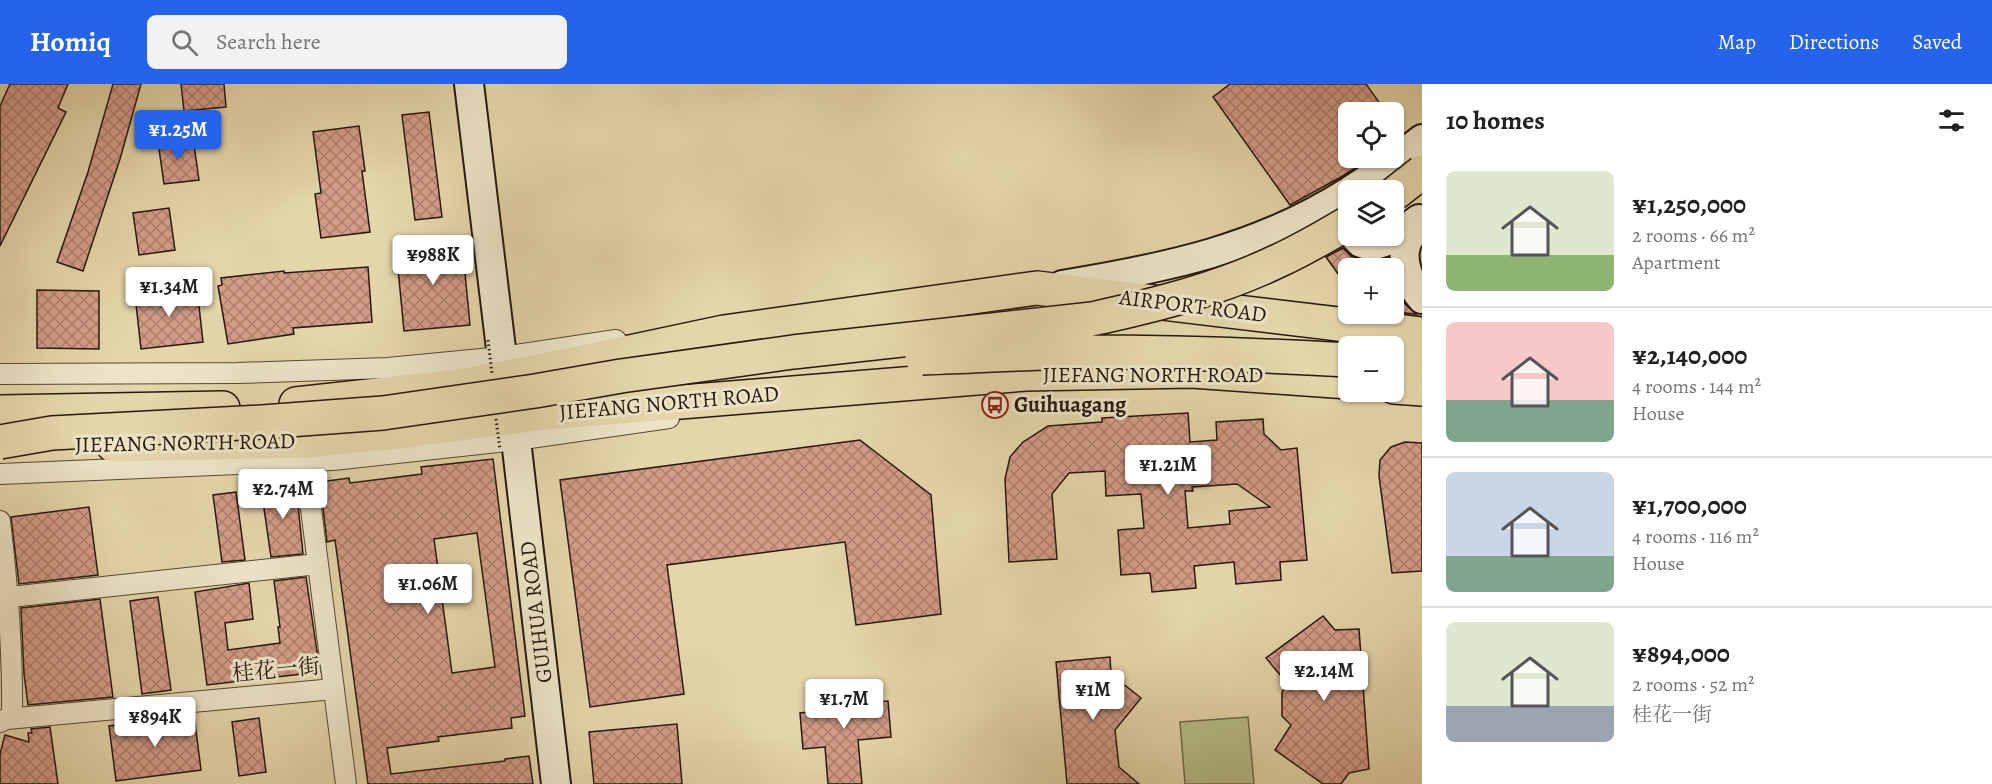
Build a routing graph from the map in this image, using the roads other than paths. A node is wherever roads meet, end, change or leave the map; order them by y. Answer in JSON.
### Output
{"nodes":[{"id":1,"x":469,"y":84,"type":"edge"},
{"id":2,"x":1422,"y":139,"type":"edge"},
{"id":3,"x":1422,"y":172,"type":"edge"},
{"id":4,"x":1373,"y":180,"type":"edge"},
{"id":5,"x":1396,"y":180,"type":"edge"},
{"id":6,"x":1338,"y":201,"type":"edge"},
{"id":7,"x":1422,"y":217,"type":"edge"},
{"id":8,"x":1422,"y":222,"type":"edge"},
{"id":9,"x":1338,"y":229,"type":"edge"},
{"id":10,"x":1404,"y":229,"type":"edge"},
{"id":11,"x":1037,"y":288,"type":"junction"},
{"id":12,"x":1422,"y":299,"type":"edge"},
{"id":13,"x":1347,"y":327,"type":"junction"},
{"id":14,"x":1422,"y":334,"type":"edge"},
{"id":15,"x":680,"y":340,"type":"junction"},
{"id":16,"x":900,"y":351,"type":"dead end"},
{"id":17,"x":502,"y":357,"type":"junction"},
{"id":18,"x":1404,"y":364,"type":"edge"},
{"id":19,"x":1422,"y":365,"type":"edge"},
{"id":20,"x":1338,"y":372,"type":"edge"},
{"id":21,"x":1059,"y":373,"type":"junction"},
{"id":22,"x":1338,"y":373,"type":"edge"},
{"id":23,"x":0,"y":374,"type":"edge"},
{"id":24,"x":1338,"y":374,"type":"edge"},
{"id":25,"x":621,"y":376,"type":"junction"},
{"id":26,"x":916,"y":382,"type":"junction"},
{"id":27,"x":1404,"y":388,"type":"edge"},
{"id":28,"x":1422,"y":389,"type":"edge"},
{"id":29,"x":0,"y":412,"type":"edge"},
{"id":30,"x":546,"y":413,"type":"junction"},
{"id":31,"x":516,"y":440,"type":"junction"},
{"id":32,"x":0,"y":444,"type":"edge"},
{"id":33,"x":305,"y":462,"type":"junction"},
{"id":34,"x":0,"y":474,"type":"edge"},
{"id":35,"x":0,"y":521,"type":"edge"},
{"id":36,"x":318,"y":564,"type":"junction"},
{"id":37,"x":19,"y":596,"type":"dead end"},
{"id":38,"x":334,"y":689,"type":"junction"},
{"id":39,"x":3,"y":721,"type":"edge"},
{"id":40,"x":346,"y":784,"type":"edge"},
{"id":41,"x":556,"y":784,"type":"edge"}],
"edges":[{"from":1,"to":17,"type":"main road"},
{"from":2,"to":4,"type":"main road"},
{"from":3,"to":5,"type":"highway","bridge":true},
{"from":6,"to":11,"type":"main road"},
{"from":7,"to":10,"type":"main road"},
{"from":8,"to":12,"type":"main road"},
{"from":9,"to":25,"type":"highway","bridge":true},
{"from":11,"to":13,"type":"highway","name":"AIRPORT ROAD"},
{"from":11,"to":15,"type":"highway","name":"JIEFANG NORTH ROAD"},
{"from":11,"to":21,"type":"highway"},
{"from":13,"to":14,"type":"highway","name":"AIRPORT ROAD"},
{"from":13,"to":20,"type":"highway"},
{"from":15,"to":17,"type":"street"},
{"from":15,"to":29,"type":"highway","name":"JIEFANG NORTH ROAD"},
{"from":16,"to":30,"type":"main road"},
{"from":17,"to":23,"type":"street"},
{"from":18,"to":19,"type":"highway"},
{"from":21,"to":24,"type":"highway","name":"JIEFANG NORTH ROAD"},
{"from":21,"to":26,"type":"highway","name":"JIEFANG NORTH ROAD"},
{"from":22,"to":25,"type":"highway","bridge":true},
{"from":25,"to":32,"type":"highway","bridge":true},
{"from":26,"to":30,"type":"highway","name":"JIEFANG NORTH ROAD"},
{"from":26,"to":31,"type":"street"},
{"from":27,"to":28,"type":"highway"},
{"from":30,"to":32,"type":"highway","name":"JIEFANG NORTH ROAD"},
{"from":31,"to":33,"type":"street"},
{"from":31,"to":41,"type":"main road","name":"GUIHUA ROAD"},
{"from":33,"to":34,"type":"street"},
{"from":33,"to":36,"type":"street"},
{"from":35,"to":39,"type":"street"},
{"from":36,"to":37,"type":"street"},
{"from":36,"to":38,"type":"street"},
{"from":38,"to":39,"type":"street","name":"桂花一街"},
{"from":38,"to":40,"type":"street"}]}
